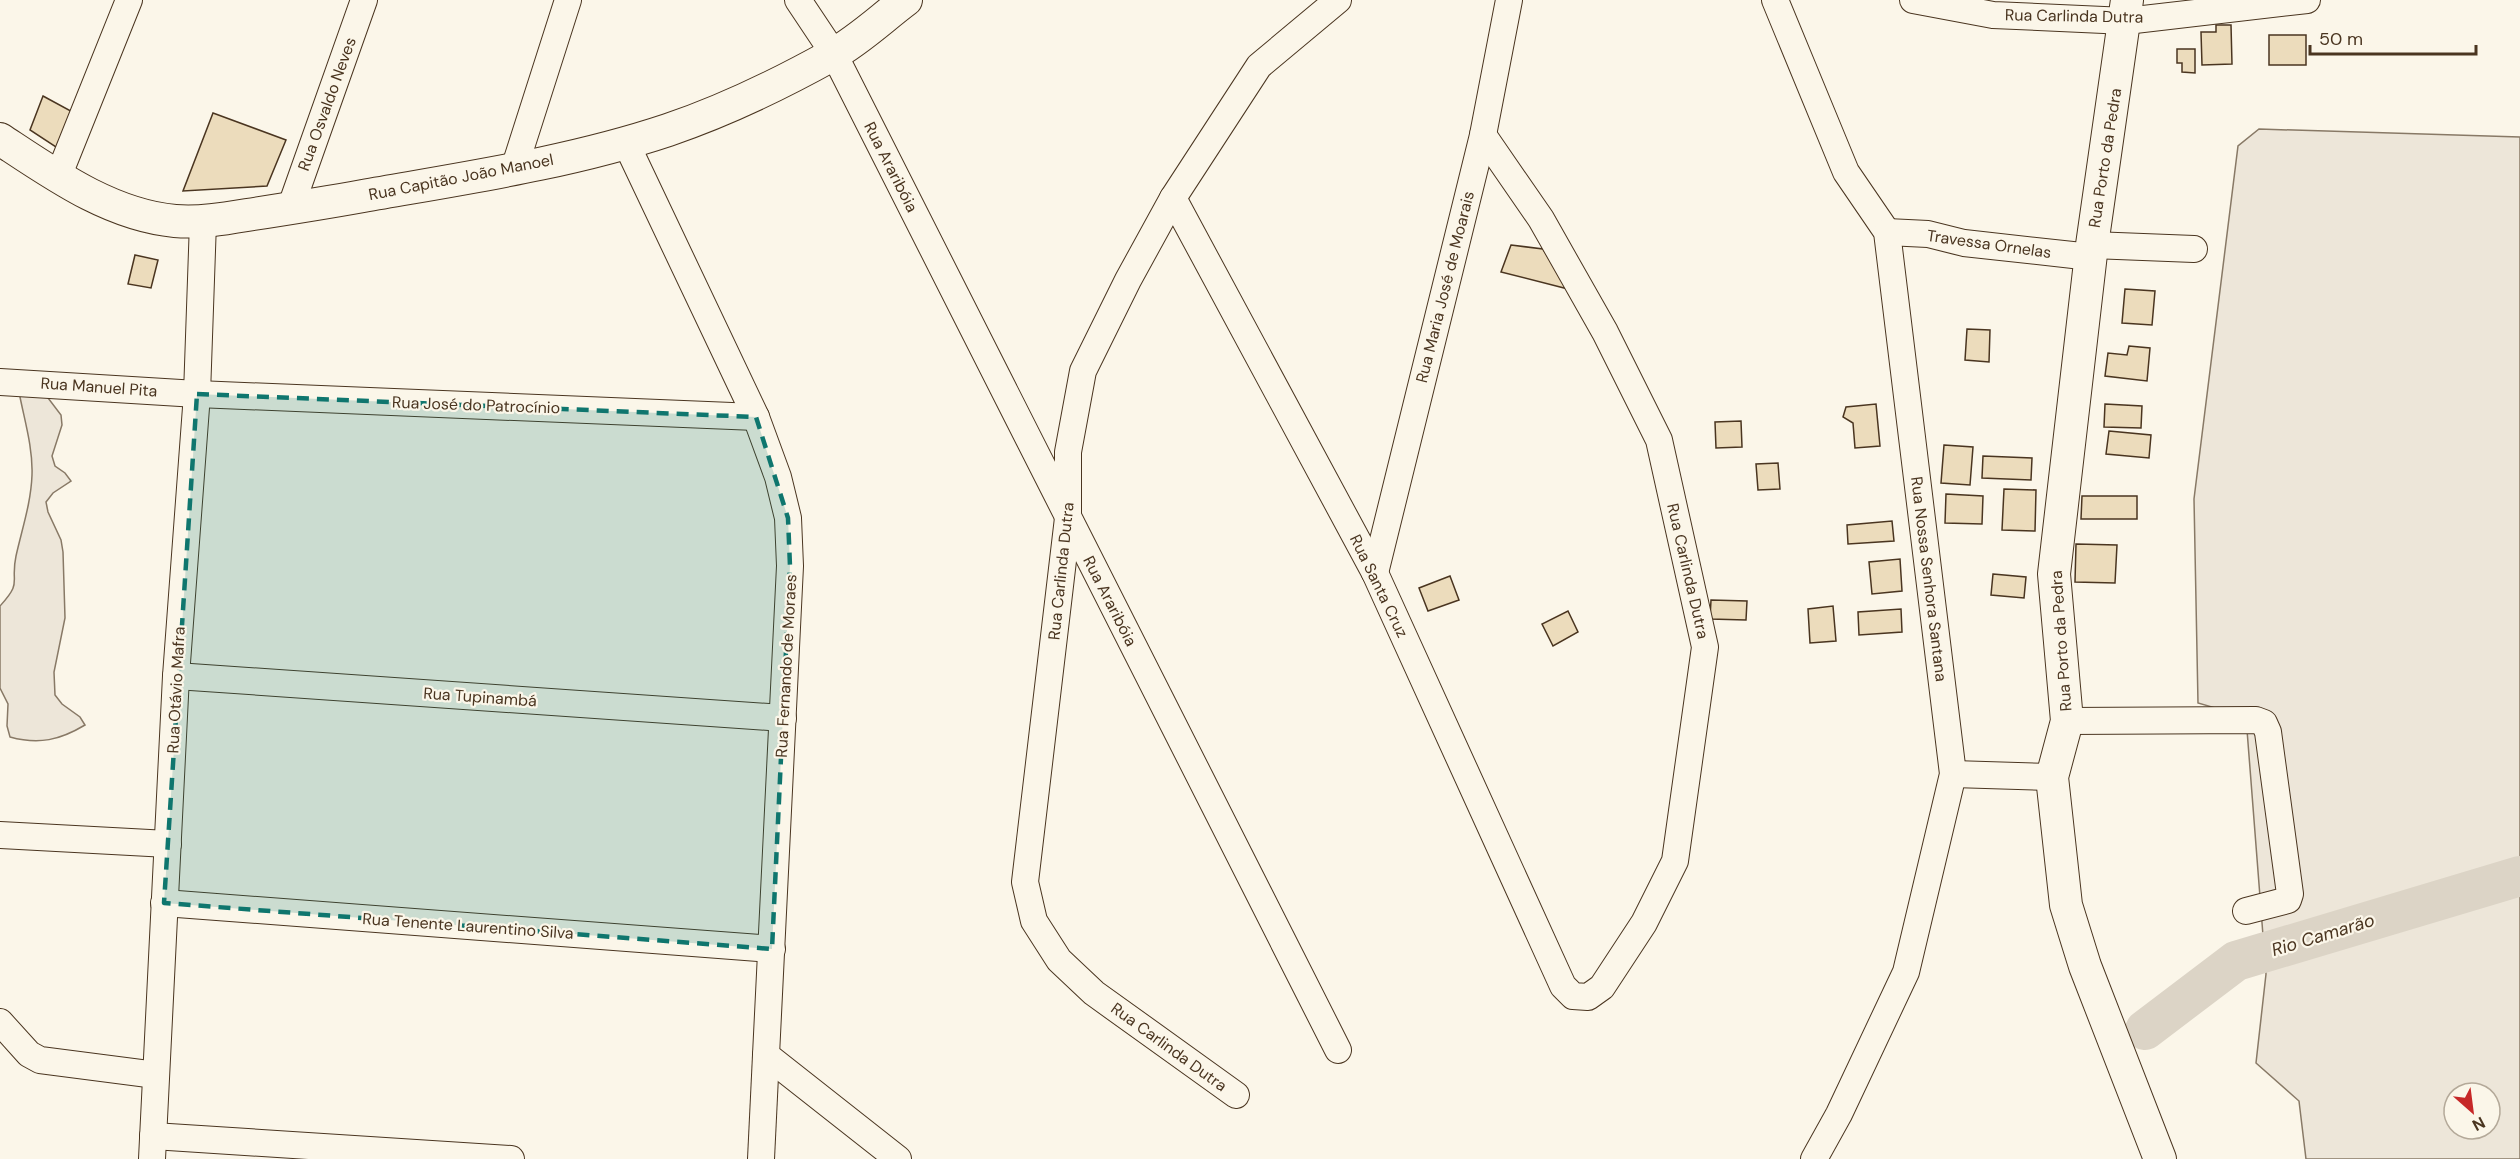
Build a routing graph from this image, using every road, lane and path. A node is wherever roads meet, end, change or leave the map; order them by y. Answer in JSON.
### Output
{"nodes":[{"id":1,"x":129,"y":0,"type":"edge"},
{"id":2,"x":364,"y":0,"type":"edge"},
{"id":3,"x":568,"y":0,"type":"edge"},
{"id":4,"x":798,"y":0,"type":"edge"},
{"id":5,"x":906,"y":0,"type":"edge"},
{"id":6,"x":1338,"y":0,"type":"edge"},
{"id":7,"x":1509,"y":0,"type":"edge"},
{"id":8,"x":1775,"y":0,"type":"edge"},
{"id":9,"x":1913,"y":0,"type":"edge"},
{"id":10,"x":2307,"y":0,"type":"edge"},
{"id":11,"x":2126,"y":10,"type":"edge"},
{"id":12,"x":834,"y":54,"type":"junction"},
{"id":13,"x":1483,"y":135,"type":"junction"},
{"id":14,"x":0,"y":139,"type":"edge"},
{"id":15,"x":626,"y":142,"type":"junction"},
{"id":16,"x":514,"y":169,"type":"junction"},
{"id":17,"x":58,"y":177,"type":"junction"},
{"id":18,"x":1173,"y":198,"type":"junction"},
{"id":19,"x":290,"y":209,"type":"junction"},
{"id":20,"x":203,"y":222,"type":"junction"},
{"id":21,"x":1887,"y":232,"type":"junction"},
{"id":22,"x":2194,"y":249,"type":"dead end"},
{"id":23,"x":2091,"y":251,"type":"junction"},
{"id":24,"x":0,"y":382,"type":"edge"},
{"id":25,"x":197,"y":394,"type":"junction"},
{"id":26,"x":756,"y":417,"type":"junction"},
{"id":27,"x":1068,"y":518,"type":"junction"},
{"id":28,"x":1375,"y":573,"type":"junction"},
{"id":29,"x":176,"y":676,"type":"junction"},
{"id":30,"x":783,"y":718,"type":"junction"},
{"id":31,"x":2067,"y":722,"type":"junction"},
{"id":32,"x":1953,"y":774,"type":"junction"},
{"id":33,"x":2052,"y":777,"type":"junction"},
{"id":34,"x":0,"y":835,"type":"edge"},
{"id":35,"x":168,"y":844,"type":"junction"},
{"id":36,"x":164,"y":903,"type":"junction"},
{"id":37,"x":2246,"y":911,"type":"dead end"},
{"id":38,"x":771,"y":949,"type":"junction"},
{"id":39,"x":1563,"y":986,"type":"joint"},
{"id":40,"x":0,"y":1022,"type":"edge"},
{"id":41,"x":1338,"y":1050,"type":"dead end"},
{"id":42,"x":766,"y":1055,"type":"junction"},
{"id":43,"x":156,"y":1075,"type":"junction"},
{"id":44,"x":1236,"y":1095,"type":"dead end"},
{"id":45,"x":153,"y":1148,"type":"edge"},
{"id":46,"x":511,"y":1159,"type":"edge"},
{"id":47,"x":761,"y":1159,"type":"edge"},
{"id":48,"x":898,"y":1159,"type":"edge"},
{"id":49,"x":1814,"y":1159,"type":"edge"},
{"id":50,"x":2160,"y":1159,"type":"edge"}],
"edges":[{"from":1,"to":17,"type":"street"},
{"from":2,"to":19,"type":"street","name":"Rua Osvaldo Neves"},
{"from":3,"to":16,"type":"street"},
{"from":4,"to":12,"type":"street","name":"Rua Araribóia"},
{"from":5,"to":12,"type":"main road","name":"Rua Capitão João Manoel"},
{"from":6,"to":18,"type":"street","name":"Rua Carlinda Dutra"},
{"from":7,"to":13,"type":"street","name":"Rua Maria José de Moarais"},
{"from":8,"to":21,"type":"street","name":"Rua Nossa Senhora Santana"},
{"from":9,"to":11,"type":"street","name":"Rua Carlinda Dutra"},
{"from":10,"to":11,"type":"street","name":"Rua Carlinda Dutra"},
{"from":11,"to":23,"type":"main road","name":"Rua Porto da Pedra"},
{"from":12,"to":15,"type":"main road","name":"Rua Capitão João Manoel"},
{"from":12,"to":27,"type":"street","name":"Rua Araribóia"},
{"from":13,"to":28,"type":"street","name":"Rua Maria José de Moarais"},
{"from":13,"to":39,"type":"street","name":"Rua Carlinda Dutra"},
{"from":14,"to":17,"type":"main road","name":"Rua Capitão João Manoel"},
{"from":15,"to":16,"type":"main road","name":"Rua Capitão João Manoel"},
{"from":15,"to":26,"type":"street","name":"Rua Fernando de Moraes"},
{"from":16,"to":19,"type":"main road","name":"Rua Capitão João Manoel"},
{"from":17,"to":20,"type":"main road","name":"Rua Capitão João Manoel"},
{"from":18,"to":27,"type":"street","name":"Rua Carlinda Dutra"},
{"from":18,"to":28,"type":"street","name":"Rua Santa Cruz"},
{"from":19,"to":20,"type":"main road","name":"Rua Capitão João Manoel"},
{"from":20,"to":25,"type":"street","name":"Rua Otávio Mafra"},
{"from":21,"to":23,"type":"street","name":"Travessa Ornelas"},
{"from":21,"to":32,"type":"street","name":"Rua Nossa Senhora Santana"},
{"from":22,"to":23,"type":"street","name":"Travessa Ornelas"},
{"from":23,"to":31,"type":"main road","name":"Rua Porto da Pedra"},
{"from":24,"to":25,"type":"street","name":"Rua Manuel Pita"},
{"from":25,"to":26,"type":"street","name":"Rua José do Patrocínio"},
{"from":25,"to":29,"type":"street","name":"Rua Otávio Mafra"},
{"from":26,"to":30,"type":"street","name":"Rua Fernando de Moraes"},
{"from":27,"to":41,"type":"street","name":"Rua Araribóia"},
{"from":27,"to":44,"type":"street","name":"Rua Carlinda Dutra"},
{"from":28,"to":39,"type":"street","name":"Rua Santa Cruz"},
{"from":29,"to":30,"type":"street","name":"Rua Tupinambá"},
{"from":29,"to":35,"type":"street","name":"Rua Otávio Mafra"},
{"from":30,"to":38,"type":"street","name":"Rua Fernando de Moraes"},
{"from":31,"to":33,"type":"main road","name":"Rua Porto da Pedra"},
{"from":31,"to":37,"type":"street"},
{"from":32,"to":33,"type":"street"},
{"from":32,"to":49,"type":"street","name":"Rua Nossa Senhora Santana"},
{"from":33,"to":50,"type":"main road","name":"Rua Porto da Pedra"},
{"from":34,"to":35,"type":"street"},
{"from":35,"to":36,"type":"street","name":"Rua Otávio Mafra"},
{"from":36,"to":38,"type":"street","name":"Rua Tenente Laurentino Silva"},
{"from":36,"to":43,"type":"street","name":"Rua Otávio Mafra"},
{"from":38,"to":42,"type":"street","name":"Rua Fernando de Moraes"},
{"from":40,"to":43,"type":"street"},
{"from":42,"to":47,"type":"street","name":"Rua Fernando de Moraes"},
{"from":42,"to":48,"type":"street"},
{"from":43,"to":45,"type":"street","name":"Rua Otávio Mafra"},
{"from":45,"to":46,"type":"street"}]}
